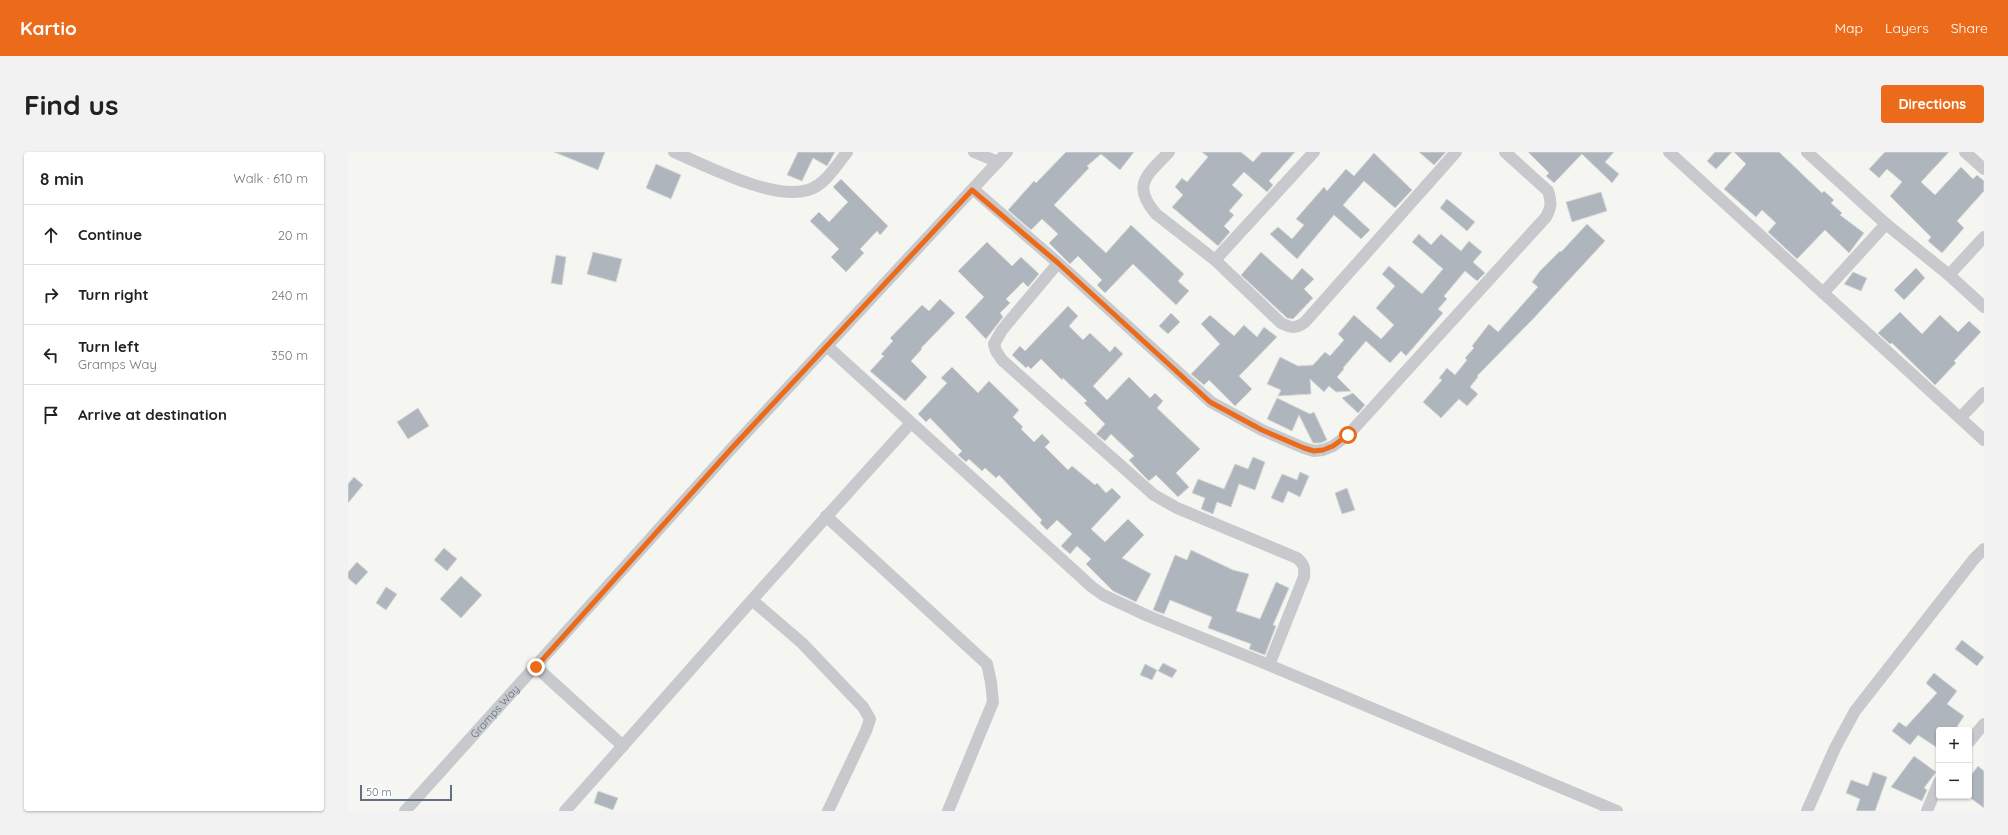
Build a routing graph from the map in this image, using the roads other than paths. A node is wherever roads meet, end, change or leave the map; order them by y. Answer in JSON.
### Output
{"nodes":[{"id":1,"x":674,"y":152,"type":"edge"},
{"id":2,"x":847,"y":152,"type":"edge"},
{"id":3,"x":974,"y":152,"type":"edge"},
{"id":4,"x":1007,"y":152,"type":"edge"},
{"id":5,"x":1169,"y":152,"type":"edge"},
{"id":6,"x":1314,"y":152,"type":"edge"},
{"id":7,"x":1456,"y":152,"type":"edge"},
{"id":8,"x":1505,"y":152,"type":"edge"},
{"id":9,"x":1669,"y":152,"type":"edge"},
{"id":10,"x":1807,"y":152,"type":"edge"},
{"id":11,"x":1965,"y":152,"type":"edge"},
{"id":12,"x":998,"y":162,"type":"junction"},
{"id":13,"x":1984,"y":169,"type":"edge"},
{"id":14,"x":972,"y":190,"type":"junction"},
{"id":15,"x":1886,"y":224,"type":"junction"},
{"id":16,"x":1984,"y":237,"type":"edge"},
{"id":17,"x":1215,"y":260,"type":"junction"},
{"id":18,"x":1058,"y":263,"type":"junction"},
{"id":19,"x":1948,"y":275,"type":"junction"},
{"id":20,"x":1823,"y":293,"type":"junction"},
{"id":21,"x":1984,"y":307,"type":"edge"},
{"id":22,"x":828,"y":347,"type":"junction"},
{"id":23,"x":1984,"y":393,"type":"edge"},
{"id":24,"x":1960,"y":418,"type":"junction"},
{"id":25,"x":911,"y":423,"type":"junction"},
{"id":26,"x":1984,"y":440,"type":"edge"},
{"id":27,"x":826,"y":516,"type":"junction"},
{"id":28,"x":1984,"y":549,"type":"edge"},
{"id":29,"x":753,"y":601,"type":"junction"},
{"id":30,"x":1269,"y":665,"type":"junction"},
{"id":31,"x":536,"y":667,"type":"junction"},
{"id":32,"x":1984,"y":724,"type":"edge"},
{"id":33,"x":1972,"y":738,"type":"edge"},
{"id":34,"x":623,"y":746,"type":"junction"},
{"id":35,"x":1936,"y":789,"type":"edge"},
{"id":36,"x":405,"y":811,"type":"edge"},
{"id":37,"x":565,"y":811,"type":"edge"},
{"id":38,"x":828,"y":811,"type":"edge"},
{"id":39,"x":948,"y":811,"type":"edge"},
{"id":40,"x":1617,"y":811,"type":"edge"},
{"id":41,"x":1807,"y":811,"type":"edge"},
{"id":42,"x":1927,"y":811,"type":"edge"}],
"edges":[{"from":1,"to":2,"type":"street"},
{"from":3,"to":12,"type":"street"},
{"from":4,"to":12,"type":"street","name":"Gramps Way"},
{"from":5,"to":17,"type":"street"},
{"from":6,"to":17,"type":"street"},
{"from":7,"to":17,"type":"street"},
{"from":8,"to":18,"type":"street"},
{"from":9,"to":20,"type":"street"},
{"from":10,"to":15,"type":"street"},
{"from":11,"to":13,"type":"street"},
{"from":12,"to":14,"type":"street","name":"Gramps Way"},
{"from":14,"to":18,"type":"street"},
{"from":14,"to":22,"type":"street","name":"Gramps Way"},
{"from":15,"to":19,"type":"street"},
{"from":15,"to":20,"type":"street"},
{"from":16,"to":19,"type":"street"},
{"from":18,"to":30,"type":"street"},
{"from":19,"to":21,"type":"street"},
{"from":20,"to":24,"type":"street"},
{"from":22,"to":25,"type":"street"},
{"from":22,"to":31,"type":"street","name":"Gramps Way"},
{"from":23,"to":24,"type":"street"},
{"from":24,"to":26,"type":"street"},
{"from":25,"to":27,"type":"street"},
{"from":25,"to":30,"type":"street"},
{"from":27,"to":29,"type":"street"},
{"from":27,"to":39,"type":"street"},
{"from":28,"to":41,"type":"street"},
{"from":29,"to":34,"type":"street"},
{"from":29,"to":38,"type":"street"},
{"from":30,"to":40,"type":"street"},
{"from":31,"to":34,"type":"street"},
{"from":31,"to":36,"type":"street","name":"Gramps Way"},
{"from":32,"to":33,"type":"street"},
{"from":34,"to":37,"type":"street"},
{"from":35,"to":42,"type":"street"}]}
